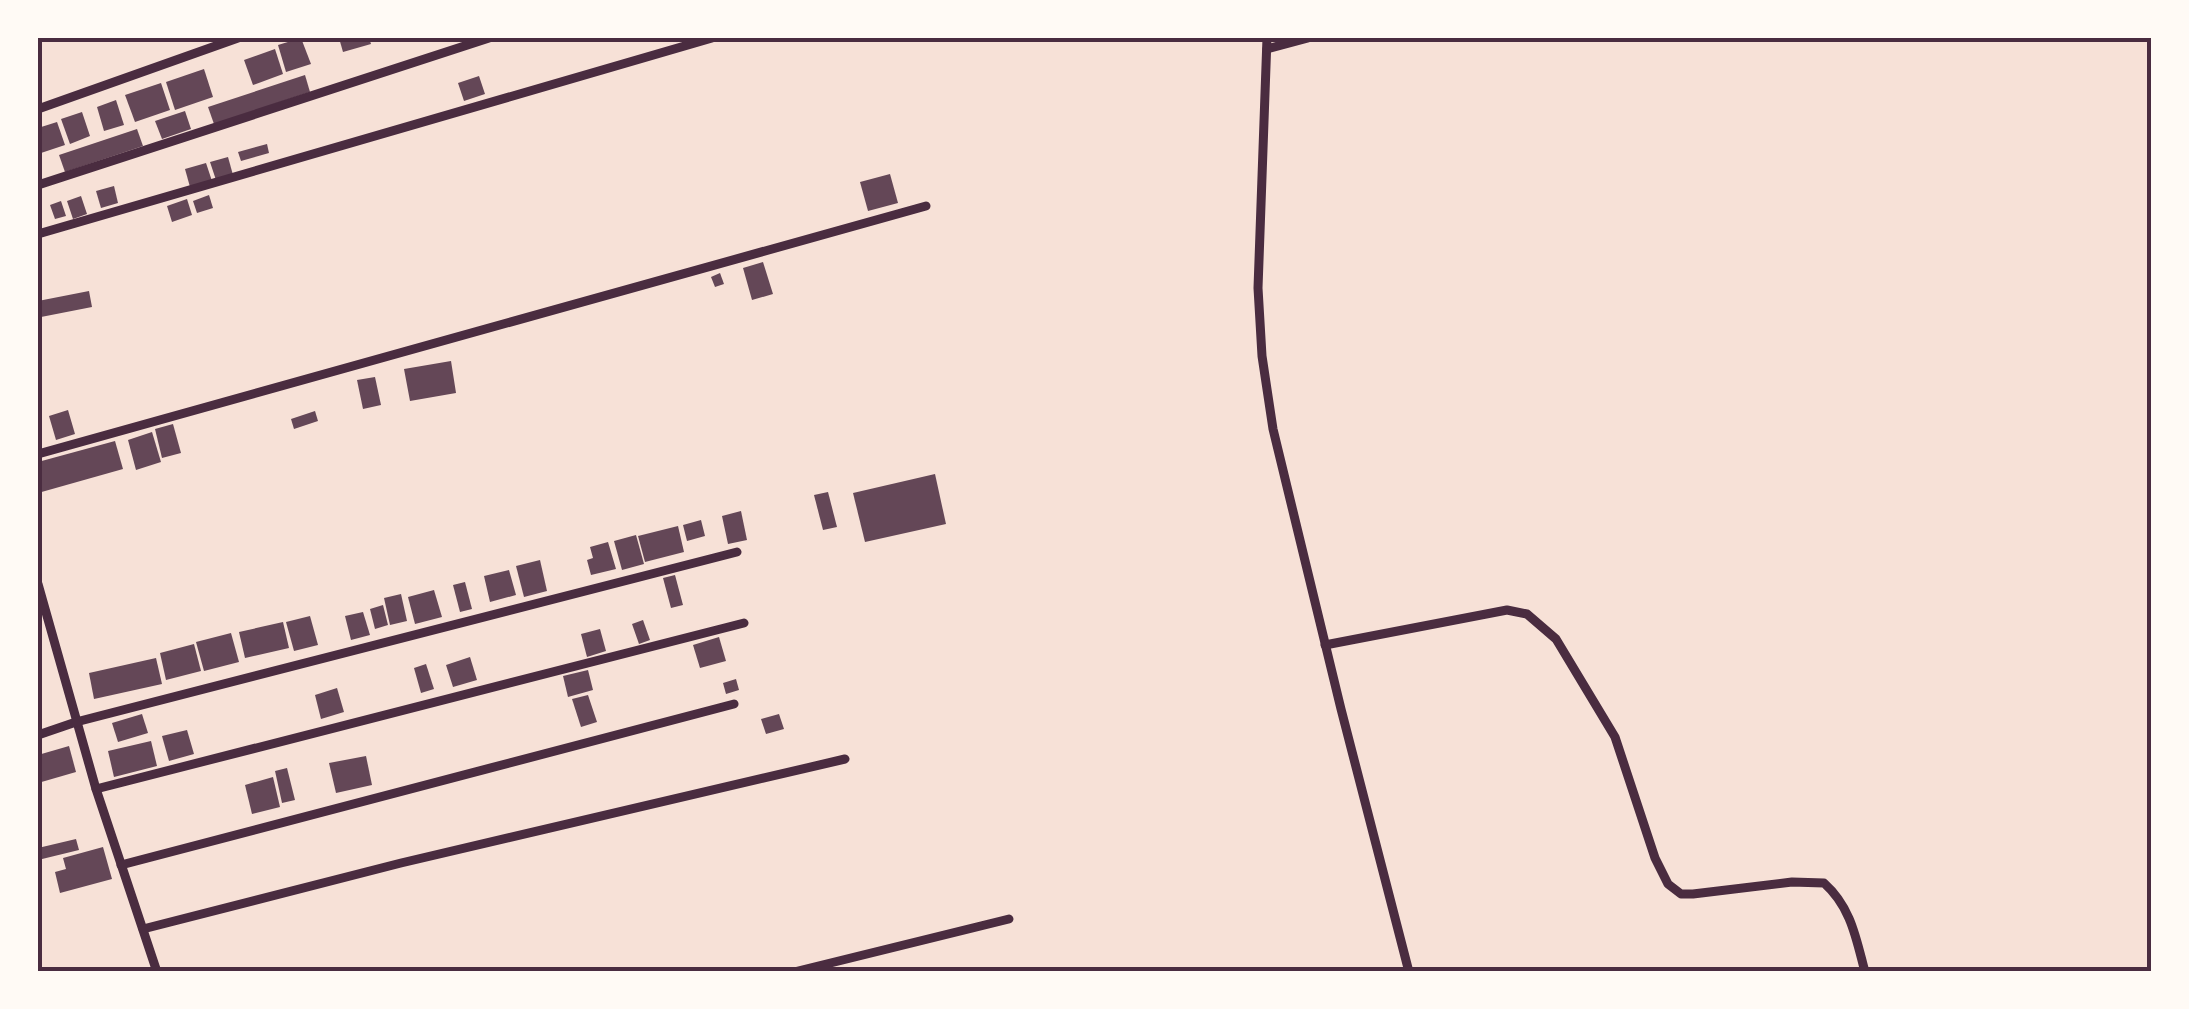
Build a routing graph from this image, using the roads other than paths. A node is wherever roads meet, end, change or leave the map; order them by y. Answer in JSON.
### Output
{"nodes":[{"id":1,"x":238,"y":38,"type":"edge"},
{"id":2,"x":489,"y":38,"type":"edge"},
{"id":3,"x":712,"y":38,"type":"edge"},
{"id":4,"x":1308,"y":38,"type":"edge"},
{"id":5,"x":220,"y":41,"type":"edge"},
{"id":6,"x":1267,"y":43,"type":"edge"},
{"id":7,"x":38,"y":109,"type":"edge"},
{"id":8,"x":38,"y":186,"type":"edge"},
{"id":9,"x":926,"y":206,"type":"dead end"},
{"id":10,"x":38,"y":234,"type":"edge"},
{"id":11,"x":38,"y":454,"type":"edge"},
{"id":12,"x":737,"y":552,"type":"dead end"},
{"id":13,"x":38,"y":584,"type":"edge"},
{"id":14,"x":744,"y":623,"type":"dead end"},
{"id":15,"x":1325,"y":646,"type":"junction"},
{"id":16,"x":734,"y":704,"type":"dead end"},
{"id":17,"x":76,"y":722,"type":"junction"},
{"id":18,"x":38,"y":735,"type":"edge"},
{"id":19,"x":845,"y":759,"type":"dead end"},
{"id":20,"x":96,"y":789,"type":"junction"},
{"id":21,"x":121,"y":865,"type":"junction"},
{"id":22,"x":1009,"y":919,"type":"dead end"},
{"id":23,"x":142,"y":929,"type":"junction"},
{"id":24,"x":157,"y":972,"type":"edge"},
{"id":25,"x":794,"y":972,"type":"edge"},
{"id":26,"x":1409,"y":972,"type":"edge"},
{"id":27,"x":1864,"y":972,"type":"edge"}],
"edges":[{"from":1,"to":5,"type":"street"},
{"from":2,"to":8,"type":"street"},
{"from":3,"to":10,"type":"street"},
{"from":4,"to":6,"type":"street"},
{"from":5,"to":7,"type":"street"},
{"from":6,"to":15,"type":"street"},
{"from":9,"to":11,"type":"street"},
{"from":12,"to":17,"type":"street"},
{"from":13,"to":17,"type":"street"},
{"from":14,"to":20,"type":"street"},
{"from":15,"to":26,"type":"street"},
{"from":15,"to":27,"type":"street"},
{"from":16,"to":21,"type":"street"},
{"from":17,"to":18,"type":"street"},
{"from":17,"to":20,"type":"street"},
{"from":19,"to":23,"type":"street"},
{"from":20,"to":21,"type":"street"},
{"from":21,"to":23,"type":"street"},
{"from":22,"to":25,"type":"street"},
{"from":23,"to":24,"type":"street"}]}
